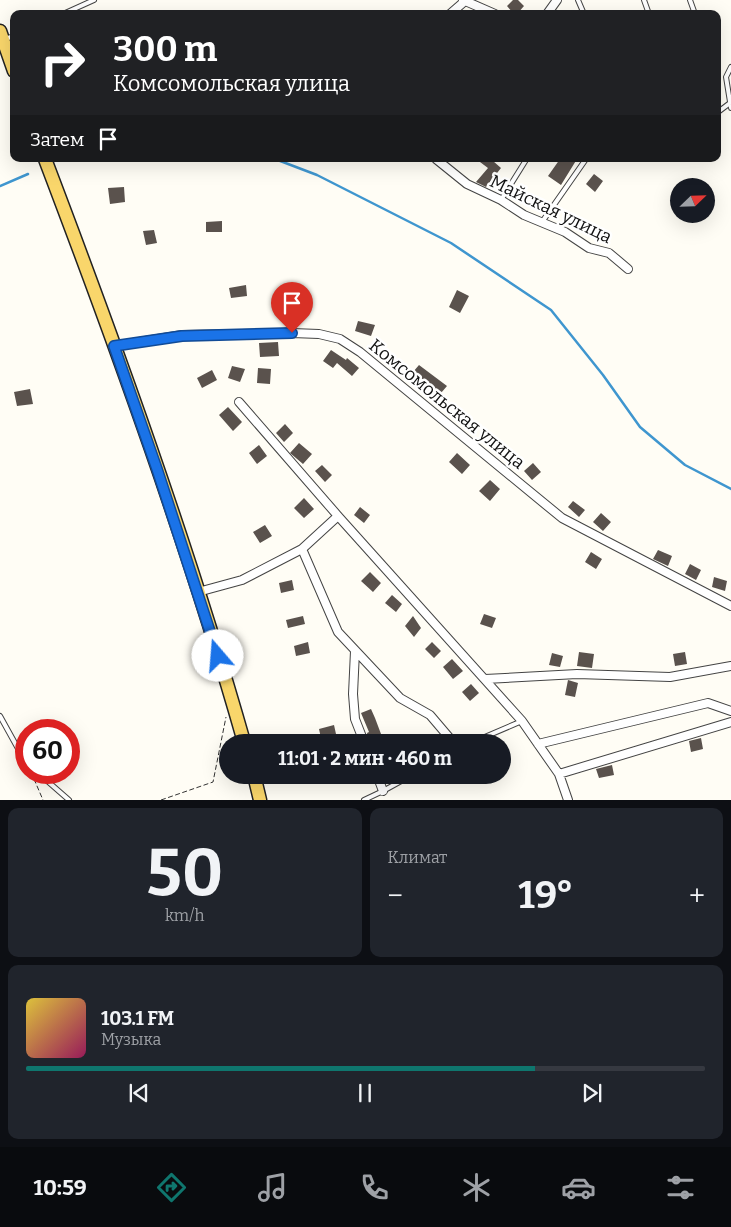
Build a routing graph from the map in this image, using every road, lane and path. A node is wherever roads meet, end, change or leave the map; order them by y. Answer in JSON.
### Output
{"nodes":[{"id":1,"x":94,"y":0,"type":"edge"},
{"id":2,"x":464,"y":0,"type":"edge"},
{"id":3,"x":72,"y":10,"type":"edge"},
{"id":4,"x":454,"y":10,"type":"edge"},
{"id":5,"x":486,"y":10,"type":"edge"},
{"id":6,"x":6,"y":36,"type":"edge"},
{"id":7,"x":10,"y":54,"type":"edge"},
{"id":8,"x":731,"y":67,"type":"edge"},
{"id":9,"x":730,"y":106,"type":"edge"},
{"id":10,"x":46,"y":162,"type":"edge"},
{"id":11,"x":440,"y":162,"type":"edge"},
{"id":12,"x":524,"y":162,"type":"edge"},
{"id":13,"x":584,"y":162,"type":"edge"},
{"id":14,"x":501,"y":200,"type":"junction"},
{"id":15,"x":542,"y":222,"type":"junction"},
{"id":16,"x":628,"y":269,"type":"dead end"},
{"id":17,"x":114,"y":346,"type":"junction"},
{"id":18,"x":239,"y":402,"type":"dead end"},
{"id":19,"x":338,"y":516,"type":"junction"},
{"id":20,"x":302,"y":549,"type":"junction"},
{"id":21,"x":198,"y":592,"type":"junction"},
{"id":22,"x":731,"y":606,"type":"edge"},
{"id":23,"x":355,"y":651,"type":"junction"},
{"id":24,"x":731,"y":666,"type":"edge"},
{"id":25,"x":485,"y":679,"type":"junction"},
{"id":26,"x":731,"y":711,"type":"edge"},
{"id":27,"x":226,"y":715,"type":"dead end"},
{"id":28,"x":0,"y":716,"type":"edge"},
{"id":29,"x":522,"y":721,"type":"junction"},
{"id":30,"x":731,"y":722,"type":"edge"},
{"id":31,"x":242,"y":734,"type":"edge"},
{"id":32,"x":361,"y":734,"type":"edge"},
{"id":33,"x":446,"y":734,"type":"edge"},
{"id":34,"x":492,"y":734,"type":"edge"},
{"id":35,"x":15,"y":743,"type":"edge"},
{"id":36,"x":538,"y":744,"type":"junction"},
{"id":37,"x":559,"y":774,"type":"junction"},
{"id":38,"x":36,"y":784,"type":"edge"},
{"id":39,"x":51,"y":784,"type":"edge"},
{"id":40,"x":256,"y":784,"type":"edge"},
{"id":41,"x":380,"y":784,"type":"edge"},
{"id":42,"x":397,"y":784,"type":"edge"},
{"id":43,"x":383,"y":792,"type":"junction"},
{"id":44,"x":43,"y":800,"type":"edge"},
{"id":45,"x":69,"y":800,"type":"edge"},
{"id":46,"x":161,"y":800,"type":"edge"},
{"id":47,"x":260,"y":800,"type":"edge"},
{"id":48,"x":364,"y":800,"type":"edge"},
{"id":49,"x":568,"y":800,"type":"edge"}],
"edges":[{"from":1,"to":3,"type":"lane"},
{"from":2,"to":4,"type":"street"},
{"from":2,"to":5,"type":"street"},
{"from":6,"to":7,"type":"main road"},
{"from":8,"to":9,"type":"lane"},
{"from":10,"to":17,"type":"main road"},
{"from":11,"to":14,"type":"street","name":"Майская улица"},
{"from":12,"to":14,"type":"lane"},
{"from":13,"to":15,"type":"lane"},
{"from":14,"to":15,"type":"street","name":"Майская улица"},
{"from":15,"to":16,"type":"street","name":"Майская улица"},
{"from":17,"to":21,"type":"main road"},
{"from":17,"to":22,"type":"street","name":"Комсомольская улица"},
{"from":18,"to":19,"type":"street"},
{"from":19,"to":20,"type":"street"},
{"from":19,"to":25,"type":"street"},
{"from":20,"to":21,"type":"street"},
{"from":20,"to":23,"type":"street"},
{"from":21,"to":31,"type":"main road"},
{"from":23,"to":32,"type":"street"},
{"from":23,"to":33,"type":"street"},
{"from":24,"to":25,"type":"street"},
{"from":25,"to":29,"type":"street"},
{"from":26,"to":36,"type":"street"},
{"from":27,"to":46,"type":"path"},
{"from":28,"to":35,"type":"lane"},
{"from":29,"to":34,"type":"lane"},
{"from":29,"to":36,"type":"street"},
{"from":30,"to":37,"type":"street"},
{"from":36,"to":37,"type":"street"},
{"from":37,"to":49,"type":"street"},
{"from":38,"to":44,"type":"path"},
{"from":39,"to":45,"type":"lane"},
{"from":40,"to":47,"type":"main road"},
{"from":41,"to":43,"type":"street"},
{"from":42,"to":43,"type":"lane"},
{"from":43,"to":48,"type":"lane"}]}
